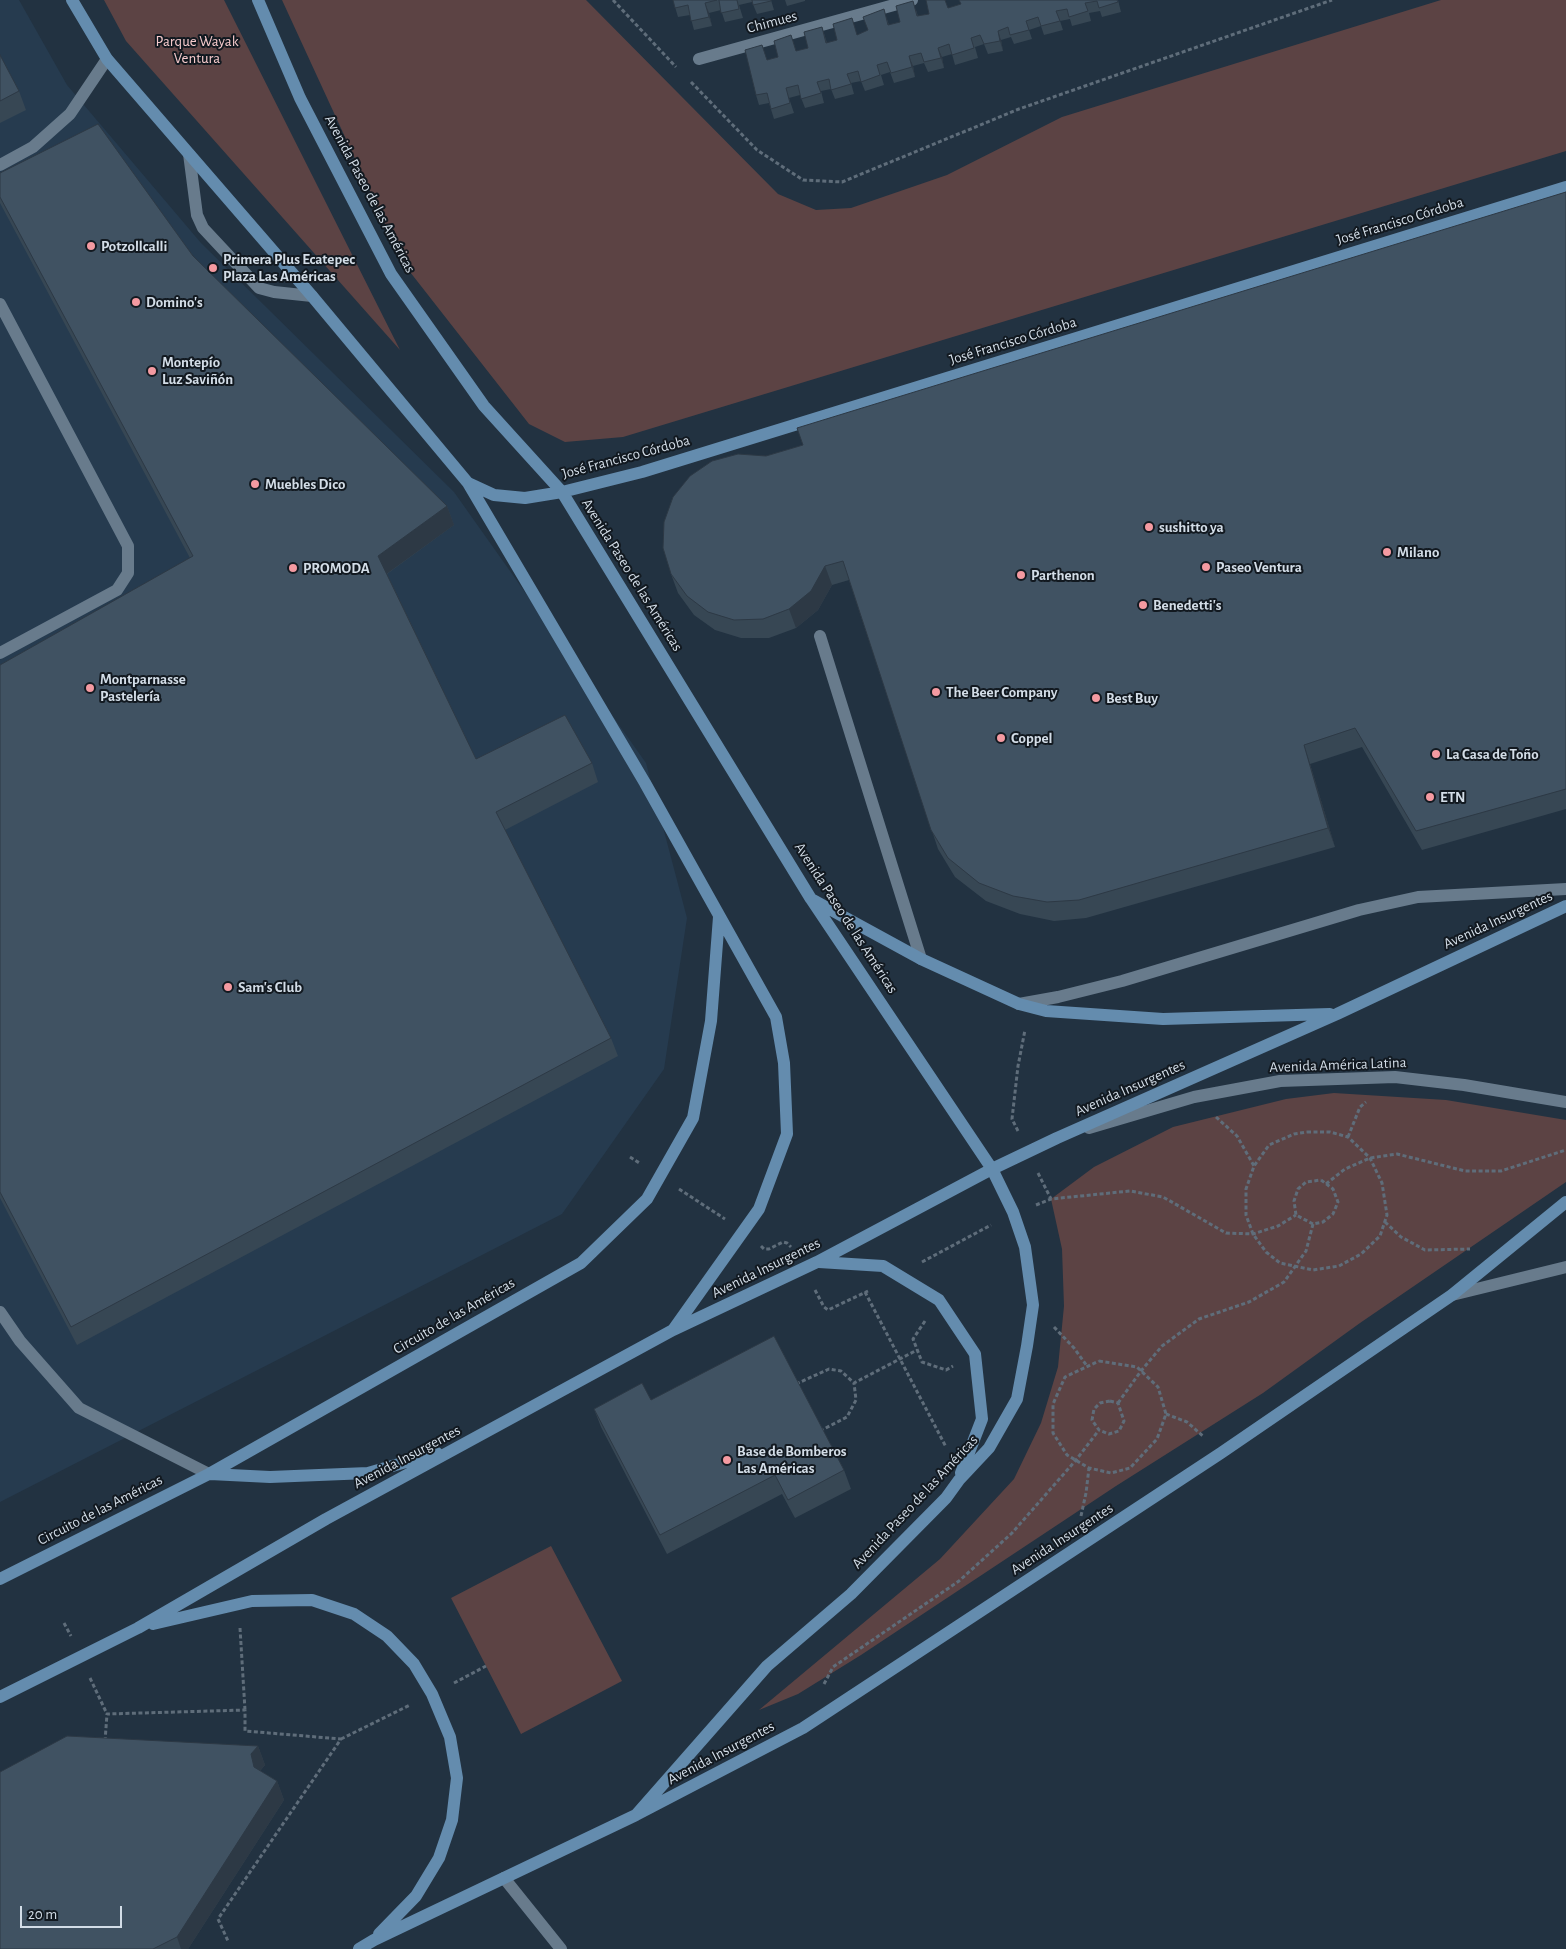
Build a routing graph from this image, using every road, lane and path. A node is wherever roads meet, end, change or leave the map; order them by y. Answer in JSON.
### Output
{"nodes":[{"id":1,"x":72,"y":0,"type":"edge"},
{"id":2,"x":258,"y":0,"type":"edge"},
{"id":3,"x":613,"y":0,"type":"edge"},
{"id":4,"x":912,"y":0,"type":"edge"},
{"id":5,"x":1332,"y":0,"type":"edge"},
{"id":6,"x":107,"y":59,"type":"junction"},
{"id":7,"x":699,"y":59,"type":"dead end"},
{"id":8,"x":681,"y":72,"type":"dead end"},
{"id":9,"x":687,"y":79,"type":"dead end"},
{"id":10,"x":189,"y":154,"type":"junction"},
{"id":11,"x":0,"y":165,"type":"edge"},
{"id":12,"x":1566,"y":187,"type":"edge"},
{"id":13,"x":312,"y":296,"type":"junction"},
{"id":14,"x":0,"y":304,"type":"edge"},
{"id":15,"x":468,"y":483,"type":"junction"},
{"id":16,"x":562,"y":492,"type":"junction"},
{"id":17,"x":820,"y":636,"type":"dead end"},
{"id":18,"x":0,"y":654,"type":"edge"},
{"id":19,"x":1566,"y":889,"type":"edge"},
{"id":20,"x":811,"y":898,"type":"junction"},
{"id":21,"x":1566,"y":906,"type":"edge"},
{"id":22,"x":718,"y":917,"type":"junction"},
{"id":23,"x":921,"y":958,"type":"junction"},
{"id":24,"x":1025,"y":1005,"type":"junction"},
{"id":25,"x":1337,"y":1014,"type":"junction"},
{"id":26,"x":1194,"y":1097,"type":"junction"},
{"id":27,"x":1566,"y":1102,"type":"edge"},
{"id":28,"x":1057,"y":1138,"type":"junction"},
{"id":29,"x":1566,"y":1150,"type":"edge"},
{"id":30,"x":1028,"y":1152,"type":"junction"},
{"id":31,"x":630,"y":1157,"type":"dead end"},
{"id":32,"x":1370,"y":1158,"type":"junction"},
{"id":33,"x":1254,"y":1166,"type":"junction"},
{"id":34,"x":992,"y":1170,"type":"junction"},
{"id":35,"x":660,"y":1177,"type":"junction"},
{"id":36,"x":1326,"y":1184,"type":"junction"},
{"id":37,"x":1051,"y":1200,"type":"junction"},
{"id":38,"x":1566,"y":1202,"type":"edge"},
{"id":39,"x":1013,"y":1212,"type":"junction"},
{"id":40,"x":1296,"y":1215,"type":"junction"},
{"id":41,"x":1385,"y":1222,"type":"junction"},
{"id":42,"x":1313,"y":1224,"type":"junction"},
{"id":43,"x":743,"y":1231,"type":"junction"},
{"id":44,"x":1253,"y":1234,"type":"junction"},
{"id":45,"x":1509,"y":1247,"type":"junction"},
{"id":46,"x":817,"y":1262,"type":"junction"},
{"id":47,"x":1294,"y":1267,"type":"junction"},
{"id":48,"x":1566,"y":1267,"type":"edge"},
{"id":49,"x":865,"y":1292,"type":"dead end"},
{"id":50,"x":1452,"y":1295,"type":"junction"},
{"id":51,"x":939,"y":1300,"type":"junction"},
{"id":52,"x":1033,"y":1305,"type":"junction"},
{"id":53,"x":0,"y":1312,"type":"edge"},
{"id":54,"x":673,"y":1330,"type":"junction"},
{"id":55,"x":917,"y":1350,"type":"junction"},
{"id":56,"x":975,"y":1354,"type":"junction"},
{"id":57,"x":900,"y":1358,"type":"junction"},
{"id":58,"x":1087,"y":1366,"type":"junction"},
{"id":59,"x":1141,"y":1371,"type":"junction"},
{"id":60,"x":854,"y":1383,"type":"junction"},
{"id":61,"x":796,"y":1384,"type":"edge"},
{"id":62,"x":1118,"y":1403,"type":"junction"},
{"id":63,"x":1166,"y":1414,"type":"junction"},
{"id":64,"x":1099,"y":1430,"type":"junction"},
{"id":65,"x":820,"y":1431,"type":"edge"},
{"id":66,"x":461,"y":1446,"type":"junction"},
{"id":67,"x":947,"y":1449,"type":"dead end"},
{"id":68,"x":1221,"y":1453,"type":"junction"},
{"id":69,"x":1076,"y":1460,"type":"junction"},
{"id":70,"x":1089,"y":1468,"type":"junction"},
{"id":71,"x":209,"y":1474,"type":"junction"},
{"id":72,"x":959,"y":1480,"type":"junction"},
{"id":73,"x":1073,"y":1551,"type":"junction"},
{"id":74,"x":0,"y":1579,"type":"edge"},
{"id":75,"x":239,"y":1604,"type":"junction"},
{"id":76,"x":138,"y":1628,"type":"junction"},
{"id":77,"x":0,"y":1697,"type":"edge"},
{"id":78,"x":245,"y":1710,"type":"junction"},
{"id":79,"x":803,"y":1728,"type":"junction"},
{"id":80,"x":104,"y":1748,"type":"edge"},
{"id":81,"x":636,"y":1815,"type":"junction"},
{"id":82,"x":504,"y":1878,"type":"junction"},
{"id":83,"x":374,"y":1940,"type":"junction"},
{"id":84,"x":228,"y":1941,"type":"dead end"},
{"id":85,"x":359,"y":1949,"type":"edge"},
{"id":86,"x":561,"y":1949,"type":"edge"}],
"edges":[{"from":1,"to":6,"type":"main road"},
{"from":2,"to":16,"type":"main road","name":"Avenida Paseo de las Américas"},
{"from":3,"to":8,"type":"path"},
{"from":4,"to":7,"type":"street","name":"Chimues"},
{"from":5,"to":9,"type":"path"},
{"from":6,"to":10,"type":"main road"},
{"from":6,"to":11,"type":"street"},
{"from":10,"to":13,"type":"main road"},
{"from":10,"to":13,"type":"street"},
{"from":12,"to":16,"type":"main road","name":"José Francisco Córdoba"},
{"from":13,"to":15,"type":"main road"},
{"from":14,"to":18,"type":"street"},
{"from":15,"to":16,"type":"main road","name":"José Francisco Córdoba"},
{"from":15,"to":22,"type":"main road"},
{"from":16,"to":20,"type":"main road","name":"Avenida Paseo de las Américas"},
{"from":17,"to":23,"type":"street"},
{"from":19,"to":24,"type":"street"},
{"from":20,"to":23,"type":"main road"},
{"from":20,"to":34,"type":"main road","name":"Avenida Paseo de las Américas"},
{"from":21,"to":25,"type":"main road","name":"Avenida Insurgentes"},
{"from":22,"to":35,"type":"main road","name":"Circuito de las Américas"},
{"from":22,"to":43,"type":"main road"},
{"from":23,"to":24,"type":"main road"},
{"from":24,"to":25,"type":"main road"},
{"from":24,"to":30,"type":"path"},
{"from":25,"to":28,"type":"main road","name":"Avenida Insurgentes"},
{"from":26,"to":27,"type":"street","name":"Avenida América Latina"},
{"from":26,"to":28,"type":"street","name":"Avenida América Latina"},
{"from":26,"to":33,"type":"path"},
{"from":28,"to":30,"type":"main road","name":"Avenida Insurgentes"},
{"from":29,"to":32,"type":"path"},
{"from":30,"to":34,"type":"main road","name":"Avenida Insurgentes"},
{"from":30,"to":37,"type":"path"},
{"from":31,"to":35,"type":"path"},
{"from":32,"to":33,"type":"path"},
{"from":32,"to":36,"type":"path"},
{"from":32,"to":41,"type":"path"},
{"from":33,"to":44,"type":"path"},
{"from":34,"to":39,"type":"main road","name":"Avenida Paseo de las Américas"},
{"from":34,"to":46,"type":"main road","name":"Avenida Insurgentes"},
{"from":35,"to":43,"type":"path"},
{"from":35,"to":71,"type":"main road","name":"Circuito de las Américas"},
{"from":36,"to":40,"type":"path"},
{"from":36,"to":42,"type":"path"},
{"from":37,"to":39,"type":"path"},
{"from":37,"to":44,"type":"path"},
{"from":38,"to":45,"type":"main road","name":"Avenida Insurgentes"},
{"from":39,"to":52,"type":"main road","name":"Avenida Paseo de las Américas"},
{"from":40,"to":42,"type":"path"},
{"from":40,"to":44,"type":"path"},
{"from":41,"to":45,"type":"path"},
{"from":41,"to":47,"type":"path"},
{"from":42,"to":47,"type":"path"},
{"from":43,"to":54,"type":"main road"},
{"from":44,"to":47,"type":"path"},
{"from":45,"to":50,"type":"main road","name":"Avenida Insurgentes"},
{"from":46,"to":51,"type":"main road"},
{"from":46,"to":54,"type":"main road","name":"Avenida Insurgentes"},
{"from":47,"to":59,"type":"path"},
{"from":48,"to":50,"type":"street"},
{"from":49,"to":57,"type":"path"},
{"from":50,"to":68,"type":"main road","name":"Avenida Insurgentes"},
{"from":51,"to":55,"type":"path"},
{"from":51,"to":56,"type":"main road"},
{"from":52,"to":58,"type":"path"},
{"from":52,"to":72,"type":"main road","name":"Avenida Paseo de las Américas"},
{"from":53,"to":71,"type":"street"},
{"from":54,"to":66,"type":"main road","name":"Avenida Insurgentes"},
{"from":55,"to":56,"type":"path"},
{"from":55,"to":57,"type":"path"},
{"from":56,"to":72,"type":"main road"},
{"from":57,"to":60,"type":"path"},
{"from":57,"to":67,"type":"path"},
{"from":58,"to":59,"type":"path"},
{"from":58,"to":69,"type":"path"},
{"from":59,"to":62,"type":"path"},
{"from":59,"to":63,"type":"path"},
{"from":60,"to":61,"type":"path"},
{"from":60,"to":65,"type":"path"},
{"from":62,"to":64,"type":"path"},
{"from":62,"to":64,"type":"path"},
{"from":63,"to":68,"type":"path"},
{"from":63,"to":70,"type":"path"},
{"from":64,"to":69,"type":"path"},
{"from":66,"to":71,"type":"main road"},
{"from":66,"to":76,"type":"main road","name":"Avenida Insurgentes"},
{"from":68,"to":73,"type":"main road","name":"Avenida Insurgentes"},
{"from":69,"to":70,"type":"path"},
{"from":69,"to":79,"type":"path"},
{"from":70,"to":73,"type":"path"},
{"from":71,"to":74,"type":"main road","name":"Circuito de las Américas"},
{"from":72,"to":81,"type":"main road","name":"Avenida Paseo de las Américas"},
{"from":73,"to":79,"type":"main road","name":"Avenida Insurgentes"},
{"from":75,"to":76,"type":"main road"},
{"from":75,"to":78,"type":"path"},
{"from":75,"to":83,"type":"main road"},
{"from":76,"to":77,"type":"main road","name":"Avenida Insurgentes"},
{"from":78,"to":80,"type":"path"},
{"from":78,"to":84,"type":"path"},
{"from":79,"to":81,"type":"main road","name":"Avenida Insurgentes"},
{"from":81,"to":82,"type":"main road","name":"Avenida Insurgentes"},
{"from":82,"to":83,"type":"main road","name":"Avenida Insurgentes"},
{"from":82,"to":86,"type":"street"},
{"from":83,"to":85,"type":"main road","name":"Avenida Insurgentes"}]}
